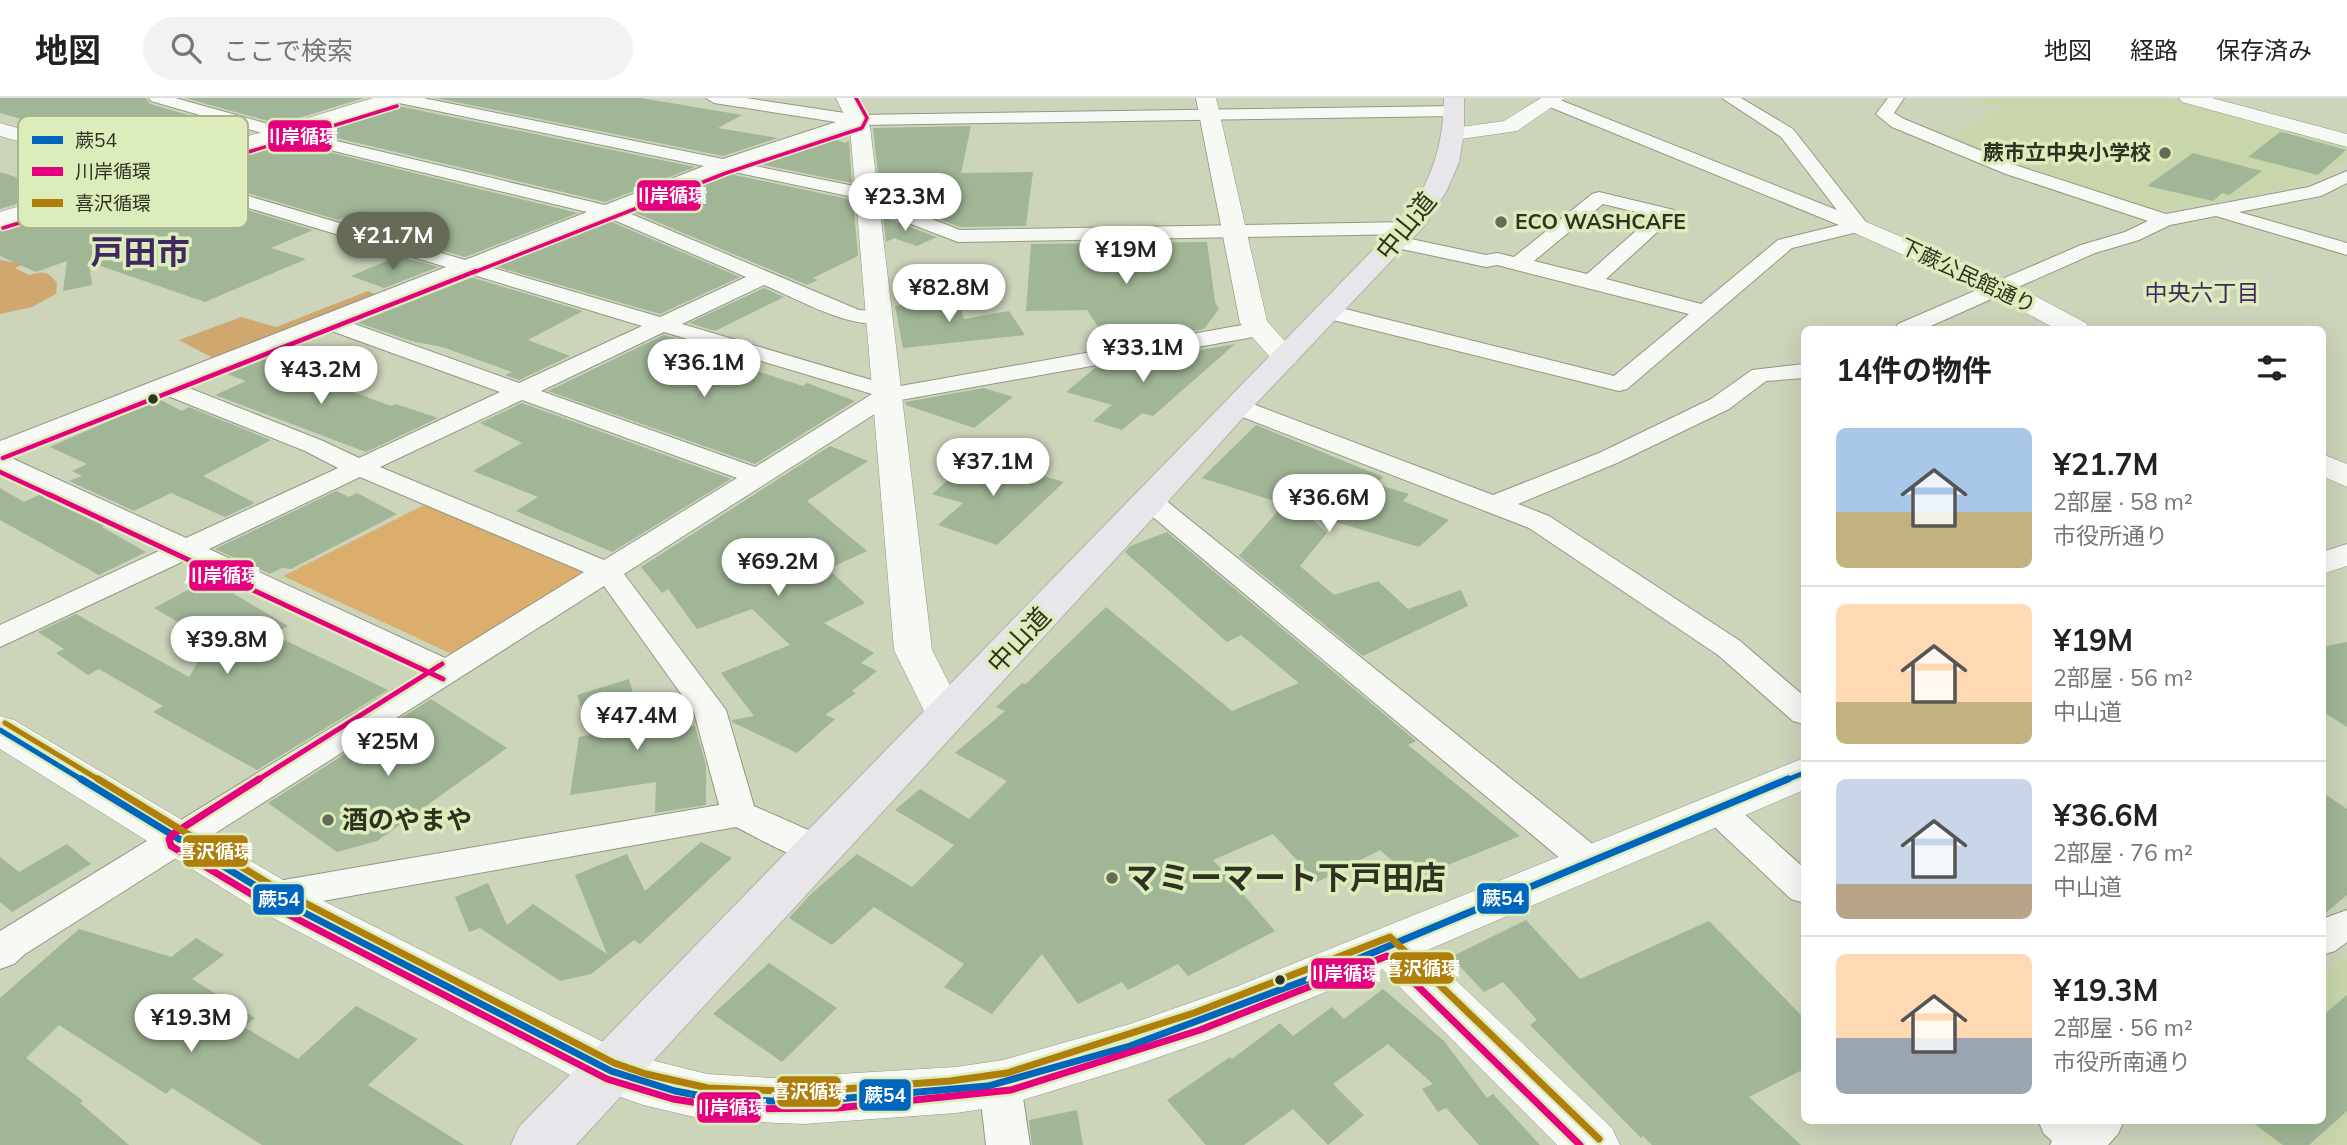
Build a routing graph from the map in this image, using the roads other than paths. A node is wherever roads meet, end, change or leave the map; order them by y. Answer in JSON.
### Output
{"nodes":[{"id":1,"x":157,"y":98,"type":"edge"},
{"id":2,"x":397,"y":98,"type":"edge"},
{"id":3,"x":713,"y":98,"type":"edge"},
{"id":4,"x":1730,"y":98,"type":"edge"},
{"id":5,"x":1896,"y":98,"type":"edge"},
{"id":6,"x":2189,"y":98,"type":"edge"},
{"id":7,"x":1553,"y":100,"type":"edge"},
{"id":8,"x":1334,"y":105,"type":"edge"},
{"id":9,"x":1774,"y":105,"type":"dead end"},
{"id":10,"x":1207,"y":106,"type":"edge"},
{"id":11,"x":852,"y":109,"type":"edge"},
{"id":12,"x":1454,"y":114,"type":"edge"},
{"id":13,"x":221,"y":116,"type":"edge"},
{"id":14,"x":248,"y":123,"type":"edge"},
{"id":15,"x":0,"y":129,"type":"edge"},
{"id":16,"x":282,"y":133,"type":"junction"},
{"id":17,"x":1787,"y":133,"type":"junction"},
{"id":18,"x":18,"y":134,"type":"edge"},
{"id":19,"x":2347,"y":141,"type":"edge"},
{"id":20,"x":248,"y":143,"type":"edge"},
{"id":21,"x":1717,"y":149,"type":"dead end"},
{"id":22,"x":1672,"y":150,"type":"junction"},
{"id":23,"x":723,"y":165,"type":"junction"},
{"id":24,"x":2347,"y":176,"type":"edge"},
{"id":25,"x":867,"y":201,"type":"junction"},
{"id":26,"x":248,"y":202,"type":"edge"},
{"id":27,"x":607,"y":211,"type":"junction"},
{"id":28,"x":2216,"y":211,"type":"junction"},
{"id":29,"x":18,"y":214,"type":"edge"},
{"id":30,"x":0,"y":220,"type":"edge"},
{"id":31,"x":2165,"y":220,"type":"junction"},
{"id":32,"x":1859,"y":226,"type":"junction"},
{"id":33,"x":1235,"y":230,"type":"junction"},
{"id":34,"x":1403,"y":235,"type":"junction"},
{"id":35,"x":2347,"y":249,"type":"edge"},
{"id":36,"x":1518,"y":264,"type":"junction"},
{"id":37,"x":464,"y":268,"type":"junction"},
{"id":38,"x":762,"y":277,"type":"junction"},
{"id":39,"x":1591,"y":281,"type":"junction"},
{"id":40,"x":2000,"y":288,"type":"junction"},
{"id":41,"x":1707,"y":312,"type":"junction"},
{"id":42,"x":1329,"y":313,"type":"junction"},
{"id":43,"x":880,"y":317,"type":"junction"},
{"id":44,"x":326,"y":322,"type":"junction"},
{"id":45,"x":661,"y":326,"type":"junction"},
{"id":46,"x":1913,"y":326,"type":"edge"},
{"id":47,"x":2070,"y":326,"type":"edge"},
{"id":48,"x":1272,"y":343,"type":"junction"},
{"id":49,"x":1801,"y":371,"type":"edge"},
{"id":50,"x":163,"y":386,"type":"junction"},
{"id":51,"x":518,"y":392,"type":"junction"},
{"id":52,"x":887,"y":393,"type":"junction"},
{"id":53,"x":1236,"y":406,"type":"junction"},
{"id":54,"x":0,"y":450,"type":"edge"},
{"id":55,"x":0,"y":462,"type":"edge"},
{"id":56,"x":2326,"y":465,"type":"edge"},
{"id":57,"x":357,"y":467,"type":"junction"},
{"id":58,"x":757,"y":476,"type":"junction"},
{"id":59,"x":2347,"y":477,"type":"edge"},
{"id":60,"x":1150,"y":501,"type":"junction"},
{"id":61,"x":1493,"y":505,"type":"junction"},
{"id":62,"x":182,"y":549,"type":"junction"},
{"id":63,"x":607,"y":571,"type":"junction"},
{"id":64,"x":0,"y":637,"type":"edge"},
{"id":65,"x":447,"y":671,"type":"junction"},
{"id":66,"x":1801,"y":710,"type":"edge"},
{"id":67,"x":946,"y":717,"type":"junction"},
{"id":68,"x":0,"y":730,"type":"edge"},
{"id":69,"x":1801,"y":774,"type":"edge"},
{"id":70,"x":1717,"y":809,"type":"junction"},
{"id":71,"x":740,"y":814,"type":"junction"},
{"id":72,"x":177,"y":841,"type":"junction"},
{"id":73,"x":818,"y":850,"type":"junction"},
{"id":74,"x":1587,"y":860,"type":"junction"},
{"id":75,"x":1801,"y":886,"type":"edge"},
{"id":76,"x":272,"y":896,"type":"junction"},
{"id":77,"x":1388,"y":946,"type":"junction"},
{"id":78,"x":4,"y":947,"type":"edge"},
{"id":79,"x":611,"y":1071,"type":"junction"},
{"id":80,"x":1000,"y":1084,"type":"junction"},
{"id":81,"x":539,"y":1145,"type":"edge"},
{"id":82,"x":1008,"y":1145,"type":"edge"},
{"id":83,"x":1593,"y":1145,"type":"edge"}],
"edges":[{"from":1,"to":13,"type":"street"},
{"from":2,"to":16,"type":"street"},
{"from":2,"to":23,"type":"street"},
{"from":3,"to":11,"type":"street"},
{"from":4,"to":17,"type":"street"},
{"from":5,"to":31,"type":"street"},
{"from":6,"to":19,"type":"street"},
{"from":7,"to":12,"type":"street"},
{"from":7,"to":22,"type":"street"},
{"from":8,"to":10,"type":"street"},
{"from":8,"to":12,"type":"street"},
{"from":9,"to":17,"type":"street"},
{"from":10,"to":11,"type":"street"},
{"from":10,"to":33,"type":"street"},
{"from":11,"to":23,"type":"street"},
{"from":11,"to":25,"type":"street"},
{"from":12,"to":34,"type":"highway","name":"中山道"},
{"from":14,"to":16,"type":"street"},
{"from":15,"to":18,"type":"street"},
{"from":16,"to":20,"type":"street"},
{"from":16,"to":27,"type":"street"},
{"from":17,"to":32,"type":"street"},
{"from":21,"to":22,"type":"street"},
{"from":22,"to":32,"type":"street"},
{"from":23,"to":25,"type":"street"},
{"from":23,"to":27,"type":"street"},
{"from":24,"to":28,"type":"street"},
{"from":25,"to":33,"type":"street"},
{"from":25,"to":43,"type":"street"},
{"from":26,"to":37,"type":"street"},
{"from":27,"to":37,"type":"street"},
{"from":27,"to":38,"type":"street"},
{"from":28,"to":31,"type":"street"},
{"from":28,"to":35,"type":"street"},
{"from":29,"to":30,"type":"street"},
{"from":31,"to":40,"type":"street"},
{"from":32,"to":40,"type":"street","name":"下蕨公民館通り"},
{"from":32,"to":41,"type":"street"},
{"from":33,"to":34,"type":"street"},
{"from":33,"to":48,"type":"street"},
{"from":34,"to":36,"type":"street"},
{"from":34,"to":42,"type":"highway","name":"中山道"},
{"from":36,"to":39,"type":"street"},
{"from":36,"to":39,"type":"street"},
{"from":37,"to":44,"type":"street"},
{"from":37,"to":45,"type":"street"},
{"from":38,"to":43,"type":"street"},
{"from":38,"to":45,"type":"street"},
{"from":39,"to":41,"type":"street"},
{"from":40,"to":46,"type":"street"},
{"from":40,"to":47,"type":"street","name":"下蕨公民館通り"},
{"from":41,"to":42,"type":"street"},
{"from":42,"to":48,"type":"highway","name":"中山道"},
{"from":43,"to":52,"type":"street"},
{"from":44,"to":50,"type":"street"},
{"from":44,"to":51,"type":"street"},
{"from":45,"to":51,"type":"street"},
{"from":45,"to":52,"type":"street"},
{"from":48,"to":52,"type":"street"},
{"from":48,"to":53,"type":"highway","name":"中山道"},
{"from":49,"to":61,"type":"street"},
{"from":50,"to":54,"type":"street"},
{"from":50,"to":57,"type":"street"},
{"from":51,"to":57,"type":"street"},
{"from":51,"to":58,"type":"street"},
{"from":52,"to":58,"type":"street"},
{"from":52,"to":67,"type":"street"},
{"from":53,"to":60,"type":"highway","name":"中山道"},
{"from":53,"to":61,"type":"street"},
{"from":55,"to":62,"type":"street"},
{"from":56,"to":59,"type":"street"},
{"from":57,"to":62,"type":"street"},
{"from":57,"to":63,"type":"street"},
{"from":58,"to":63,"type":"street"},
{"from":60,"to":67,"type":"highway","name":"中山道"},
{"from":60,"to":74,"type":"street"},
{"from":61,"to":66,"type":"street"},
{"from":62,"to":64,"type":"street"},
{"from":62,"to":65,"type":"street"},
{"from":63,"to":65,"type":"street"},
{"from":63,"to":71,"type":"street"},
{"from":65,"to":72,"type":"street"},
{"from":67,"to":73,"type":"highway","name":"中山道"},
{"from":68,"to":72,"type":"street"},
{"from":69,"to":70,"type":"street"},
{"from":70,"to":74,"type":"street"},
{"from":70,"to":75,"type":"street"},
{"from":71,"to":73,"type":"street"},
{"from":71,"to":76,"type":"street"},
{"from":72,"to":76,"type":"street"},
{"from":72,"to":78,"type":"street"},
{"from":73,"to":79,"type":"highway","name":"中山道"},
{"from":74,"to":77,"type":"street"},
{"from":76,"to":79,"type":"street"},
{"from":77,"to":80,"type":"street"},
{"from":77,"to":83,"type":"street"},
{"from":79,"to":80,"type":"street"},
{"from":79,"to":81,"type":"highway","name":"中山道"},
{"from":80,"to":82,"type":"street"}]}
